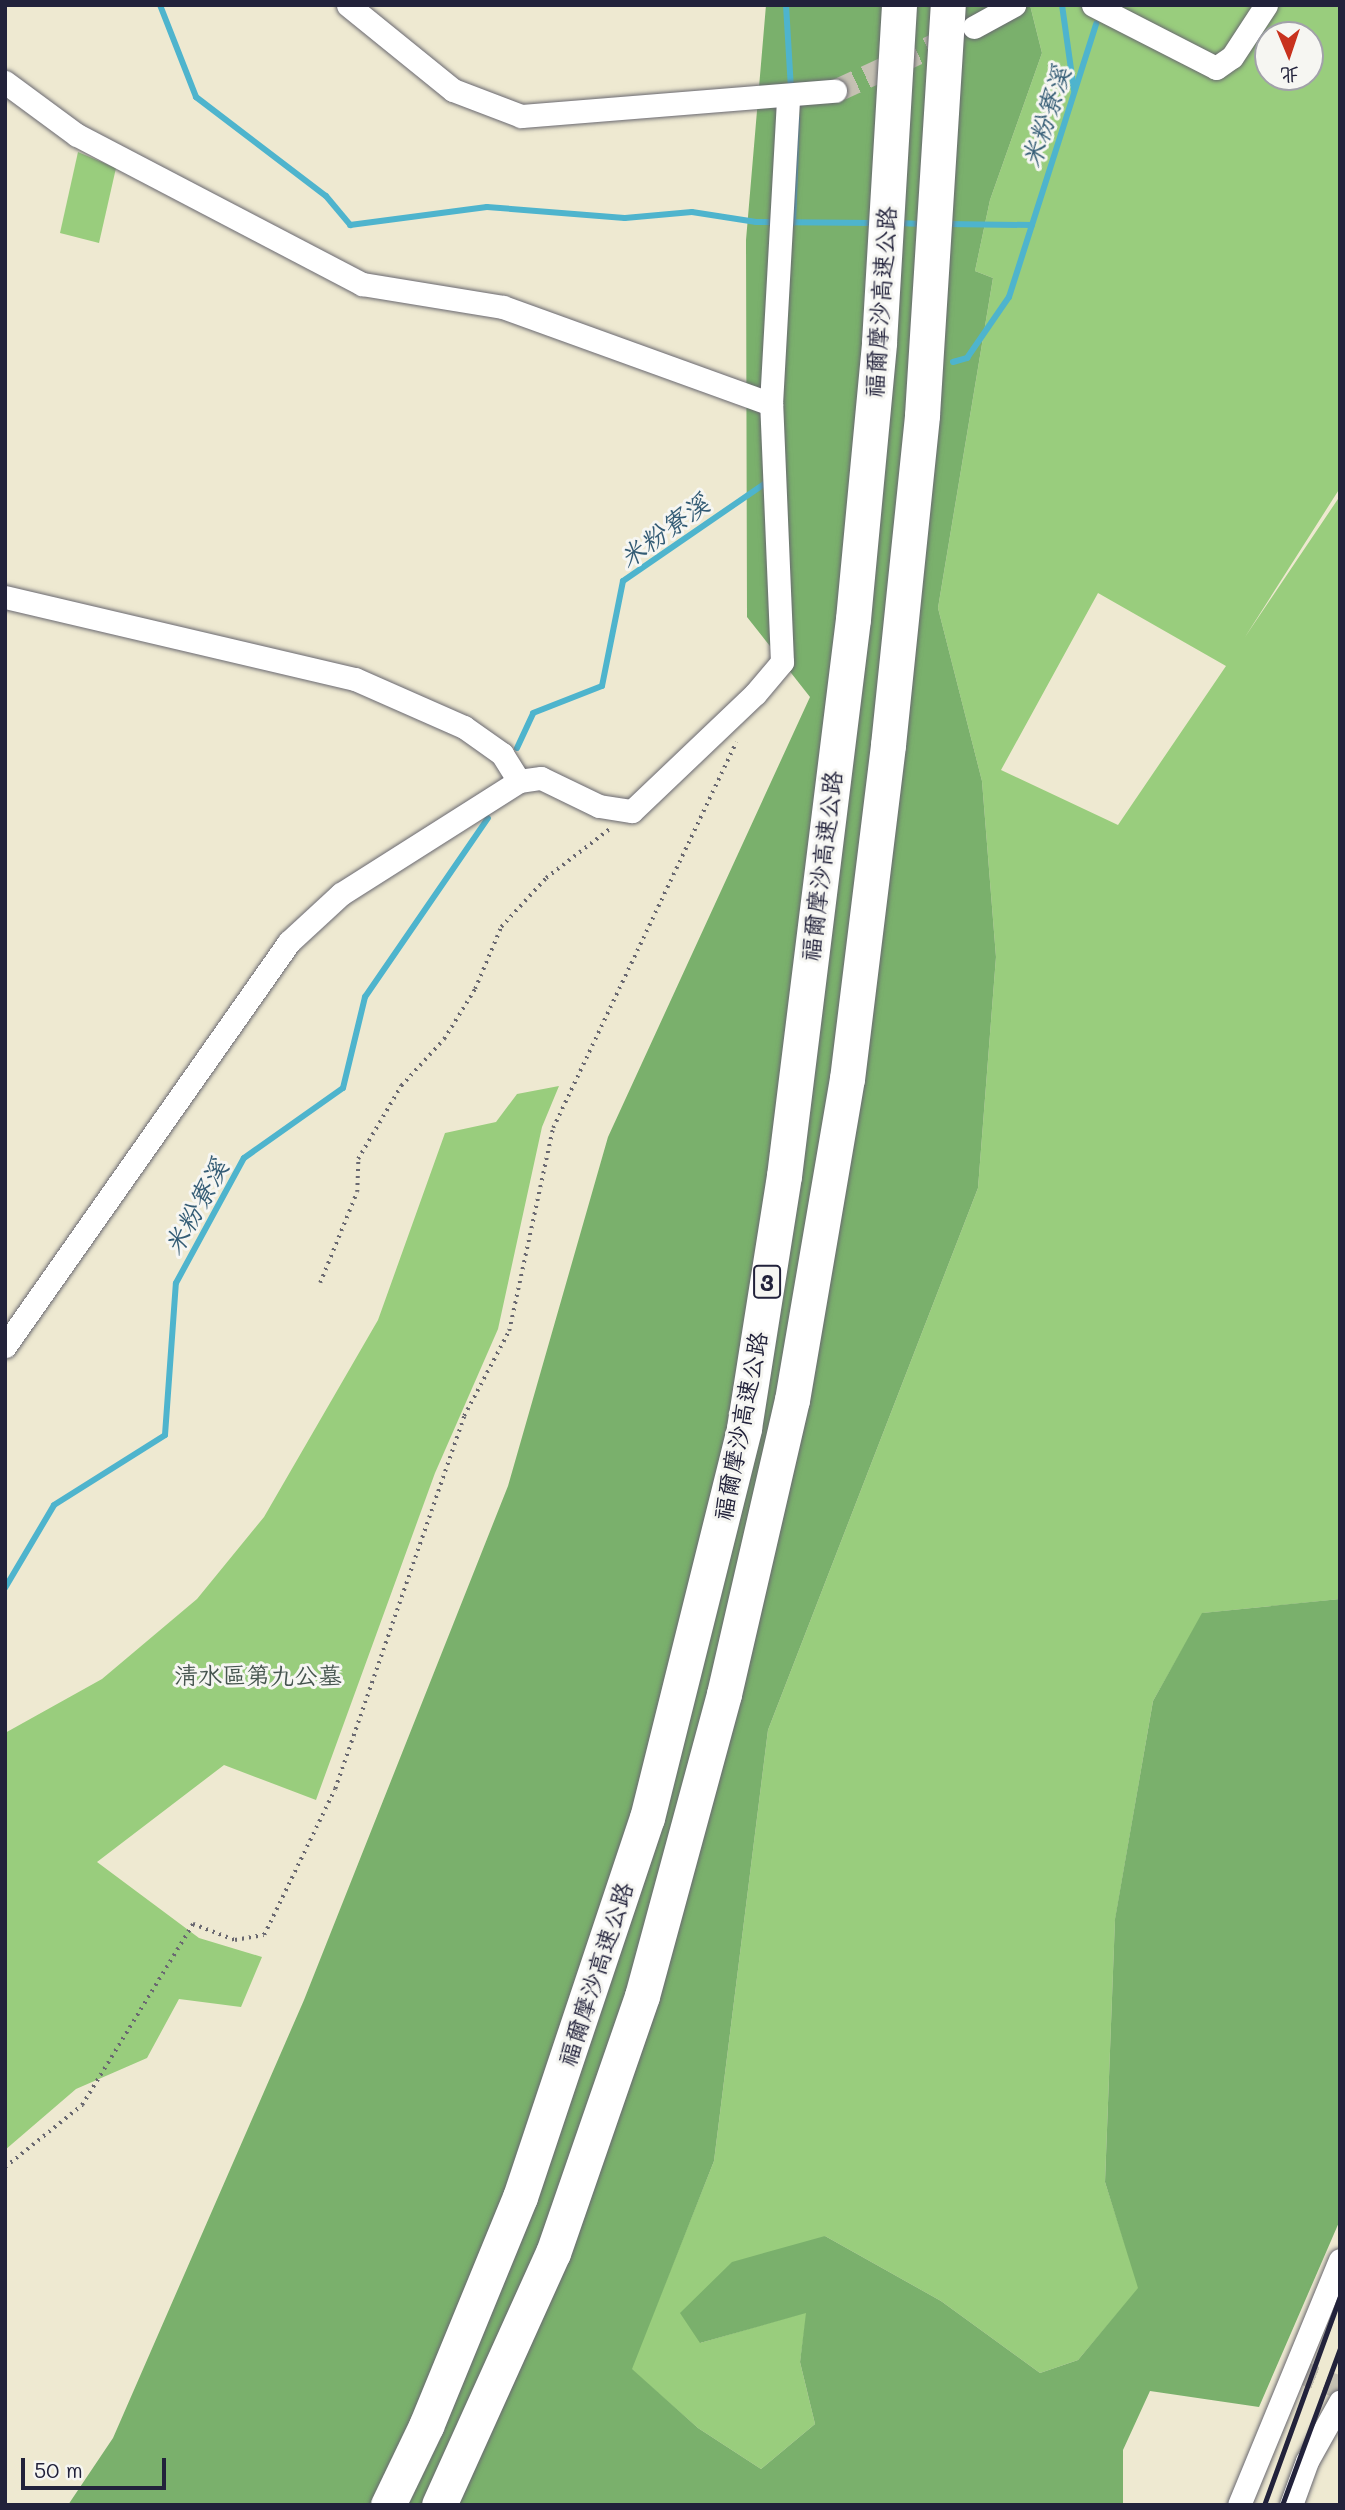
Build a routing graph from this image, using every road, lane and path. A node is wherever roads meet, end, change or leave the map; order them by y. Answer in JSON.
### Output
{"nodes":[{"id":1,"x":348,"y":5,"type":"edge"},
{"id":2,"x":900,"y":5,"type":"edge"},
{"id":3,"x":1014,"y":5,"type":"edge"},
{"id":4,"x":1093,"y":5,"type":"edge"},
{"id":5,"x":1266,"y":5,"type":"edge"},
{"id":6,"x":961,"y":16,"type":"edge"},
{"id":7,"x":5,"y":82,"type":"edge"},
{"id":8,"x":835,"y":91,"type":"tunnel mouth"},
{"id":9,"x":788,"y":98,"type":"junction"},
{"id":10,"x":771,"y":404,"type":"junction"},
{"id":11,"x":5,"y":597,"type":"edge"},
{"id":12,"x":737,"y":739,"type":"dead end"},
{"id":13,"x":519,"y":781,"type":"junction"},
{"id":14,"x":632,"y":811,"type":"junction"},
{"id":15,"x":320,"y":1283,"type":"dead end"},
{"id":16,"x":5,"y":1346,"type":"edge"},
{"id":17,"x":5,"y":2167,"type":"edge"},
{"id":18,"x":1340,"y":2260,"type":"edge"},
{"id":19,"x":1340,"y":2402,"type":"edge"},
{"id":20,"x":388,"y":2505,"type":"edge"},
{"id":21,"x":439,"y":2505,"type":"edge"},
{"id":22,"x":1239,"y":2505,"type":"edge"},
{"id":23,"x":1291,"y":2505,"type":"edge"}],
"edges":[{"from":1,"to":9,"type":"street"},
{"from":2,"to":20,"type":"highway","name":"福爾摩沙高速公路","number":"3"},
{"from":3,"to":6,"type":"street"},
{"from":4,"to":5,"type":"street"},
{"from":6,"to":21,"type":"highway","name":"福爾摩沙高速公路","number":"3"},
{"from":7,"to":10,"type":"street"},
{"from":8,"to":9,"type":"street"},
{"from":9,"to":10,"type":"street"},
{"from":10,"to":14,"type":"street"},
{"from":11,"to":13,"type":"street"},
{"from":12,"to":17,"type":"path"},
{"from":13,"to":14,"type":"street"},
{"from":13,"to":16,"type":"street"},
{"from":14,"to":15,"type":"path"},
{"from":18,"to":22,"type":"street"},
{"from":19,"to":23,"type":"street"}]}
